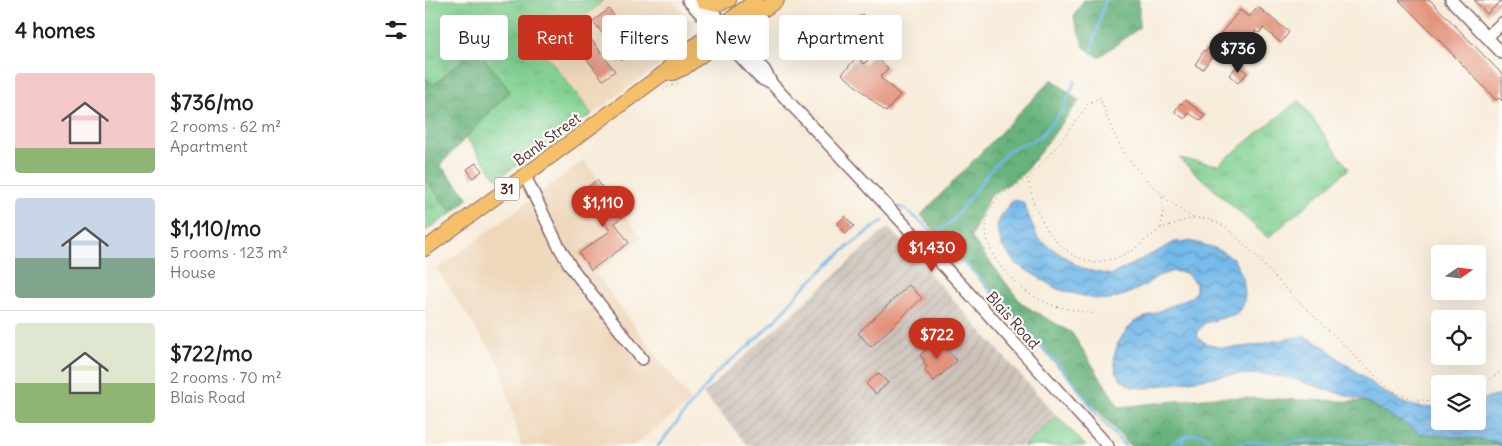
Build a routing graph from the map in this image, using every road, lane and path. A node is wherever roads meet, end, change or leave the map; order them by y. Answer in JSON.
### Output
{"nodes":[{"id":1,"x":689,"y":0,"type":"edge"},
{"id":2,"x":729,"y":0,"type":"edge"},
{"id":3,"x":756,"y":0,"type":"edge"},
{"id":4,"x":777,"y":0,"type":"edge"},
{"id":5,"x":1451,"y":0,"type":"edge"},
{"id":6,"x":702,"y":1,"type":"edge"},
{"id":7,"x":705,"y":15,"type":"edge"},
{"id":8,"x":712,"y":15,"type":"edge"},
{"id":9,"x":741,"y":15,"type":"edge"},
{"id":10,"x":752,"y":15,"type":"edge"},
{"id":11,"x":1502,"y":23,"type":"edge"},
{"id":12,"x":1487,"y":37,"type":"junction"},
{"id":13,"x":1502,"y":53,"type":"edge"},
{"id":14,"x":697,"y":56,"type":"edge"},
{"id":15,"x":746,"y":60,"type":"edge"},
{"id":16,"x":525,"y":176,"type":"junction"},
{"id":17,"x":1028,"y":179,"type":"junction"},
{"id":18,"x":1162,"y":194,"type":"junction"},
{"id":19,"x":1193,"y":218,"type":"junction"},
{"id":20,"x":1161,"y":228,"type":"junction"},
{"id":21,"x":425,"y":249,"type":"edge"},
{"id":22,"x":1095,"y":314,"type":"dead end"},
{"id":23,"x":642,"y":359,"type":"dead end"},
{"id":24,"x":1502,"y":371,"type":"edge"},
{"id":25,"x":1486,"y":381,"type":"edge"},
{"id":26,"x":1431,"y":400,"type":"edge"},
{"id":27,"x":1108,"y":446,"type":"edge"}],
"edges":[{"from":1,"to":7,"type":"street"},
{"from":2,"to":6,"type":"main road"},
{"from":3,"to":9,"type":"main road","name":"Bank Street","number":"31"},
{"from":4,"to":10,"type":"main road","name":"Bank Street","number":"31"},
{"from":5,"to":12,"type":"street"},
{"from":6,"to":8,"type":"street"},
{"from":11,"to":12,"type":"street"},
{"from":12,"to":13,"type":"street"},
{"from":14,"to":16,"type":"main road","name":"Bank Street","number":"31"},
{"from":15,"to":27,"type":"street","name":"Blais Road"},
{"from":16,"to":21,"type":"main road","name":"Bank Street","number":"31"},
{"from":16,"to":23,"type":"street"},
{"from":17,"to":18,"type":"path"},
{"from":17,"to":20,"type":"path"},
{"from":17,"to":22,"type":"path"},
{"from":18,"to":19,"type":"path"},
{"from":18,"to":20,"type":"path"},
{"from":19,"to":20,"type":"path"},
{"from":19,"to":26,"type":"path"},
{"from":24,"to":25,"type":"path"}]}
